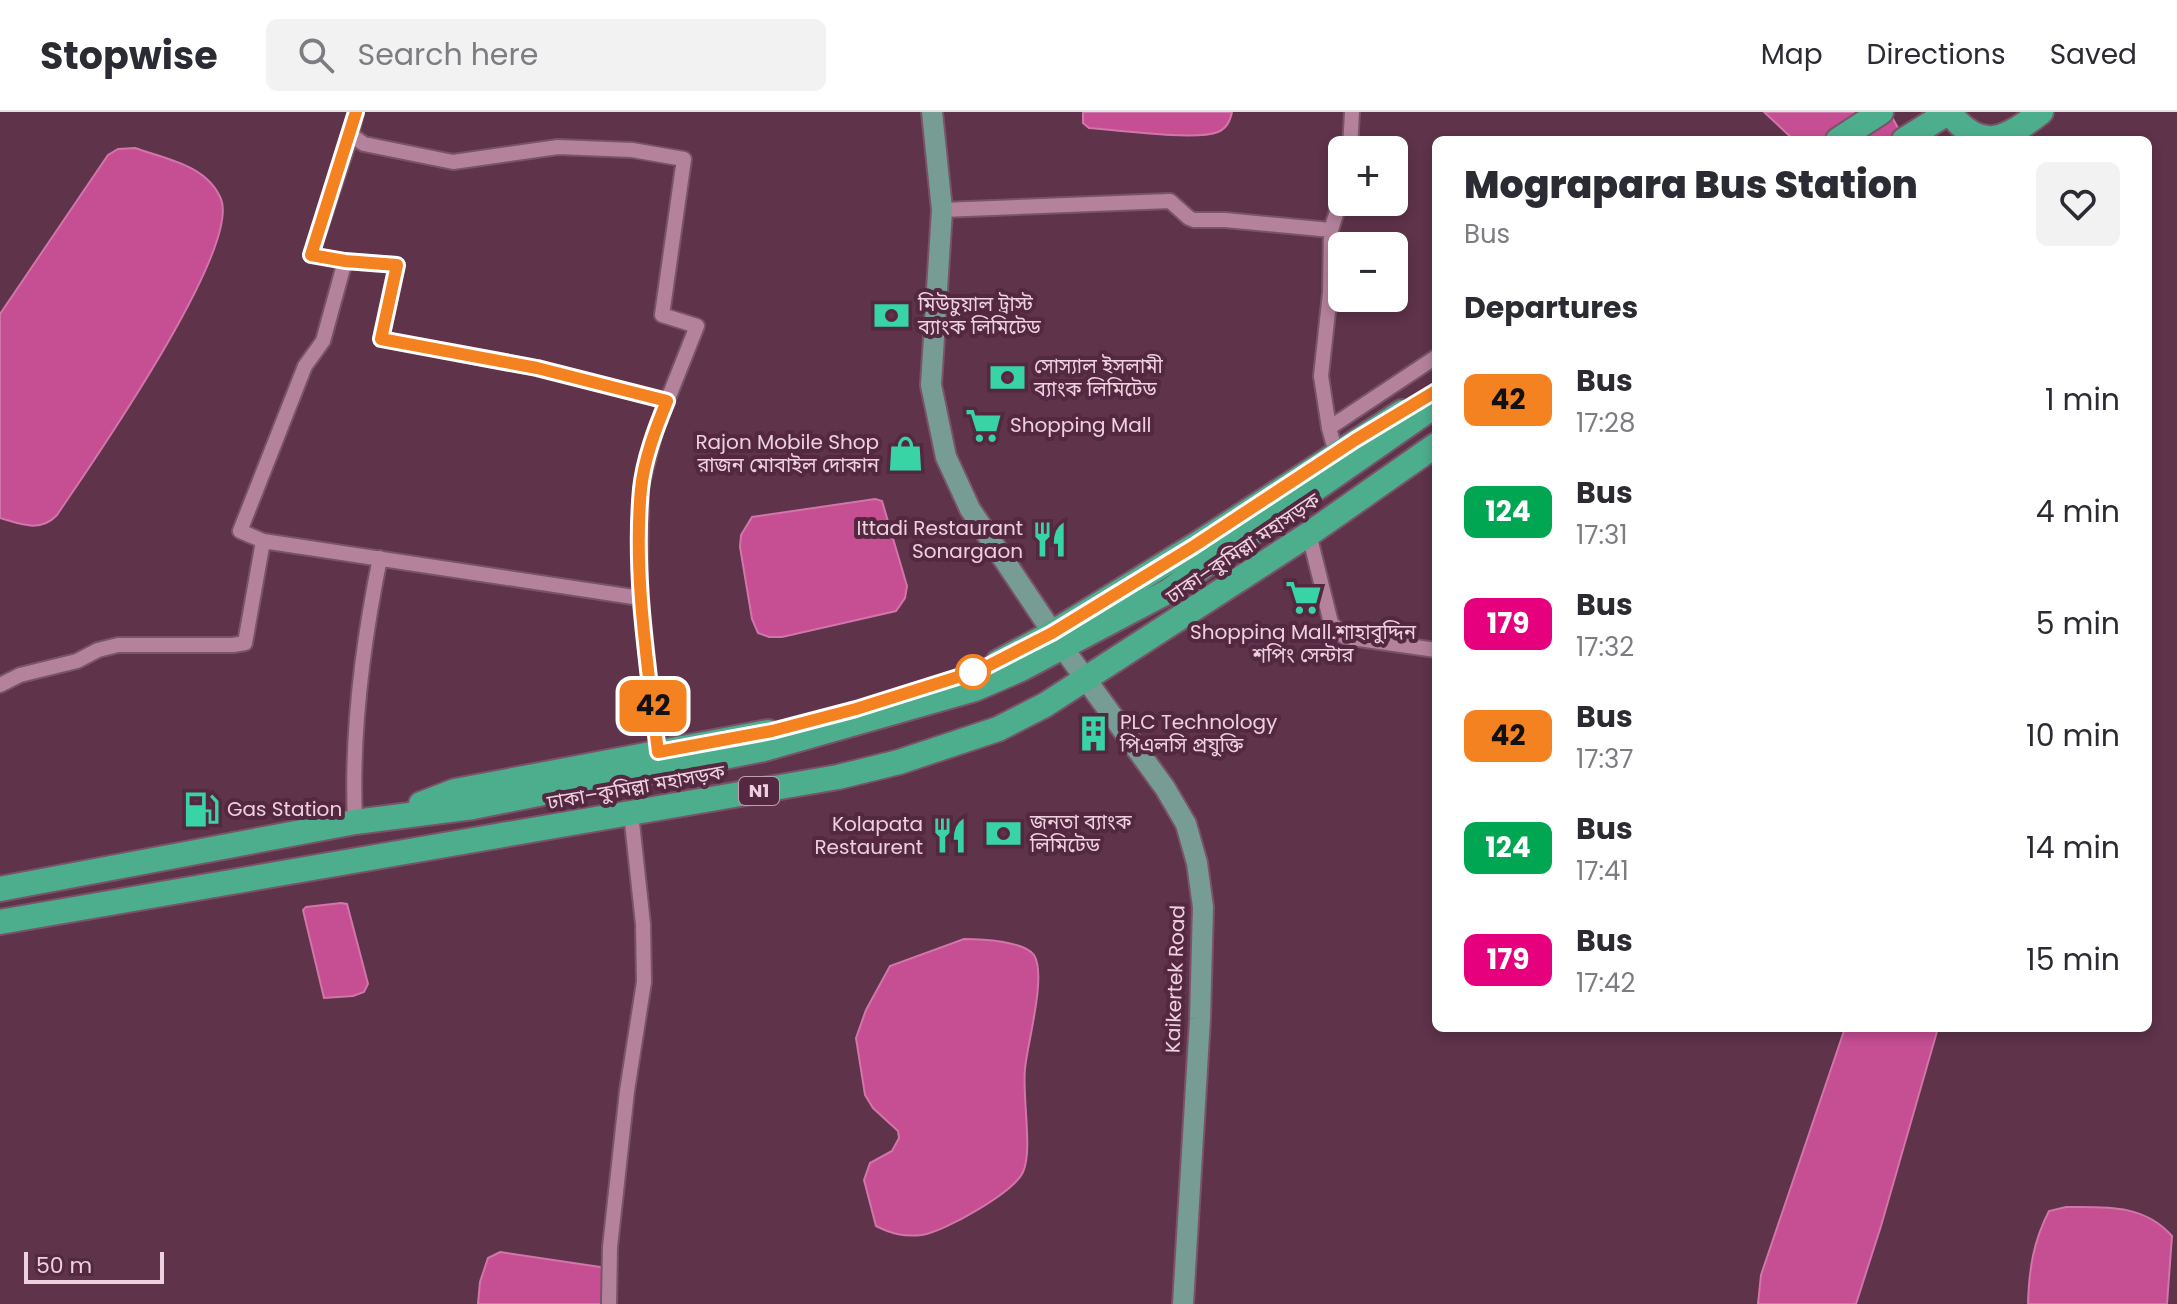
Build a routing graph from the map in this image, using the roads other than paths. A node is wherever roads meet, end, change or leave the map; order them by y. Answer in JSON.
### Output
{"nodes":[{"id":1,"x":356,"y":112,"type":"edge"},
{"id":2,"x":932,"y":112,"type":"edge"},
{"id":3,"x":1352,"y":112,"type":"edge"},
{"id":4,"x":1881,"y":112,"type":"edge"},
{"id":5,"x":1949,"y":112,"type":"edge"},
{"id":6,"x":2041,"y":112,"type":"edge"},
{"id":7,"x":351,"y":135,"type":"junction"},
{"id":8,"x":1351,"y":136,"type":"edge"},
{"id":9,"x":1844,"y":136,"type":"edge"},
{"id":10,"x":1910,"y":136,"type":"edge"},
{"id":11,"x":1985,"y":136,"type":"edge"},
{"id":12,"x":2008,"y":136,"type":"edge"},
{"id":13,"x":942,"y":210,"type":"junction"},
{"id":14,"x":1335,"y":216,"type":"edge"},
{"id":15,"x":1331,"y":230,"type":"junction"},
{"id":16,"x":345,"y":261,"type":"junction"},
{"id":17,"x":1432,"y":360,"type":"edge"},
{"id":18,"x":1432,"y":393,"type":"edge"},
{"id":19,"x":667,"y":401,"type":"junction"},
{"id":20,"x":1432,"y":408,"type":"edge"},
{"id":21,"x":1329,"y":428,"type":"junction"},
{"id":22,"x":1432,"y":448,"type":"edge"},
{"id":23,"x":1336,"y":453,"type":"junction"},
{"id":24,"x":1309,"y":534,"type":"junction"},
{"id":25,"x":263,"y":541,"type":"junction"},
{"id":26,"x":380,"y":558,"type":"junction"},
{"id":27,"x":640,"y":598,"type":"junction"},
{"id":28,"x":1058,"y":640,"type":"junction"},
{"id":29,"x":1432,"y":649,"type":"edge"},
{"id":30,"x":1087,"y":679,"type":"junction"},
{"id":31,"x":0,"y":685,"type":"edge"},
{"id":32,"x":658,"y":752,"type":"junction"},
{"id":33,"x":631,"y":813,"type":"junction"},
{"id":34,"x":394,"y":817,"type":"junction"},
{"id":35,"x":355,"y":822,"type":"junction"},
{"id":36,"x":0,"y":889,"type":"edge"},
{"id":37,"x":0,"y":922,"type":"edge"},
{"id":38,"x":609,"y":1304,"type":"edge"},
{"id":39,"x":1183,"y":1304,"type":"edge"}],
"edges":[{"from":1,"to":7,"type":"street"},
{"from":2,"to":13,"type":"main road","name":"Kaikertek Road"},
{"from":3,"to":8,"type":"street"},
{"from":4,"to":9,"type":"highway"},
{"from":5,"to":10,"type":"highway"},
{"from":5,"to":11,"type":"highway"},
{"from":6,"to":12,"type":"highway"},
{"from":7,"to":16,"type":"street"},
{"from":7,"to":19,"type":"street"},
{"from":13,"to":15,"type":"street"},
{"from":13,"to":28,"type":"main road","name":"Kaikertek Road"},
{"from":14,"to":15,"type":"street"},
{"from":15,"to":21,"type":"street"},
{"from":16,"to":19,"type":"street"},
{"from":16,"to":25,"type":"street"},
{"from":17,"to":21,"type":"street"},
{"from":18,"to":23,"type":"highway"},
{"from":19,"to":27,"type":"street"},
{"from":20,"to":28,"type":"highway","name":"ঢাকা–কুমিল্লা মহাসড়ক","number":"N1"},
{"from":21,"to":23,"type":"street"},
{"from":22,"to":24,"type":"highway","name":"ঢাকা–কুমিল্লা মহাসড়ক","number":"N1"},
{"from":23,"to":28,"type":"highway"},
{"from":24,"to":29,"type":"street"},
{"from":24,"to":30,"type":"highway","name":"ঢাকা–কুমিল্লা মহাসড়ক","number":"N1"},
{"from":25,"to":26,"type":"street"},
{"from":25,"to":31,"type":"street"},
{"from":26,"to":27,"type":"street"},
{"from":26,"to":35,"type":"street"},
{"from":27,"to":32,"type":"street"},
{"from":28,"to":30,"type":"main road","name":"Kaikertek Road"},
{"from":28,"to":32,"type":"highway"},
{"from":28,"to":34,"type":"highway","name":"ঢাকা–কুমিল্লা মহাসড়ক","number":"N1"},
{"from":30,"to":33,"type":"highway","name":"ঢাকা–কুমিল্লা মহাসড়ক","number":"N1"},
{"from":30,"to":39,"type":"main road","name":"Kaikertek Road"},
{"from":32,"to":34,"type":"highway"},
{"from":33,"to":37,"type":"highway","name":"ঢাকা–কুমিল্লা মহাসড়ক","number":"N1"},
{"from":33,"to":38,"type":"street"},
{"from":34,"to":35,"type":"highway","name":"ঢাকা–কুমিল্লা মহাসড়ক","number":"N1"},
{"from":35,"to":36,"type":"highway","name":"ঢাকা–কুমিল্লা মহাসড়ক","number":"N1"}]}
